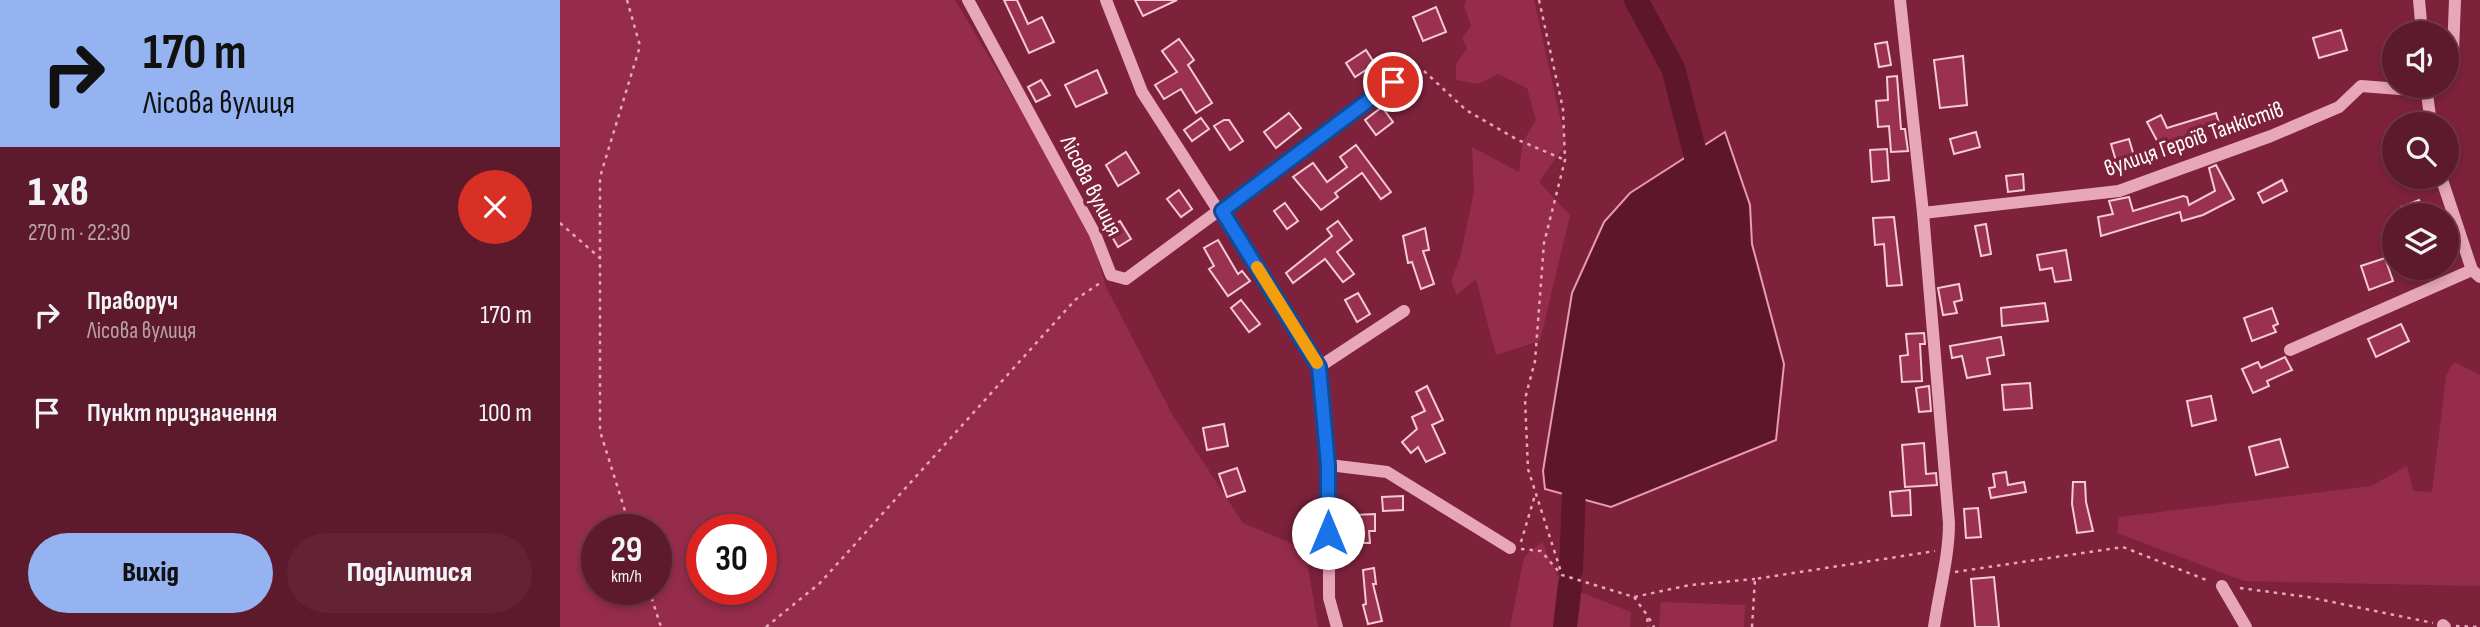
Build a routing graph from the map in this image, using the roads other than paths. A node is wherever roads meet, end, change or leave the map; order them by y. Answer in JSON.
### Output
{"nodes":[{"id":1,"x":968,"y":0,"type":"edge"},
{"id":2,"x":1106,"y":0,"type":"edge"},
{"id":3,"x":1900,"y":0,"type":"edge"},
{"id":4,"x":2419,"y":0,"type":"edge"},
{"id":5,"x":2455,"y":0,"type":"edge"},
{"id":6,"x":2421,"y":21,"type":"edge"},
{"id":7,"x":2454,"y":21,"type":"edge"},
{"id":8,"x":1412,"y":68,"type":"road end"},
{"id":9,"x":2382,"y":86,"type":"edge"},
{"id":10,"x":2445,"y":189,"type":"edge"},
{"id":11,"x":1222,"y":211,"type":"junction"},
{"id":12,"x":1923,"y":214,"type":"junction"},
{"id":13,"x":2476,"y":273,"type":"edge"},
{"id":14,"x":1404,"y":311,"type":"dead end"},
{"id":15,"x":2290,"y":350,"type":"dead end"},
{"id":16,"x":1319,"y":367,"type":"junction"},
{"id":17,"x":1328,"y":465,"type":"junction"},
{"id":18,"x":1510,"y":548,"type":"dead end"},
{"id":19,"x":2222,"y":586,"type":"dead end"},
{"id":20,"x":1336,"y":627,"type":"edge"},
{"id":21,"x":1934,"y":627,"type":"edge"},
{"id":22,"x":2246,"y":627,"type":"edge"}],
"edges":[{"from":1,"to":11,"type":"street","name":"Лісова вулиця"},
{"from":2,"to":11,"type":"street"},
{"from":3,"to":12,"type":"street"},
{"from":4,"to":6,"type":"street"},
{"from":5,"to":7,"type":"street"},
{"from":8,"to":11,"type":"street"},
{"from":9,"to":12,"type":"street","name":"вулиця Героїв Танкістів"},
{"from":10,"to":13,"type":"street"},
{"from":11,"to":16,"type":"street"},
{"from":12,"to":21,"type":"street"},
{"from":13,"to":15,"type":"street"},
{"from":14,"to":16,"type":"street"},
{"from":16,"to":17,"type":"street"},
{"from":17,"to":18,"type":"street"},
{"from":17,"to":20,"type":"street"},
{"from":19,"to":22,"type":"street"}]}
